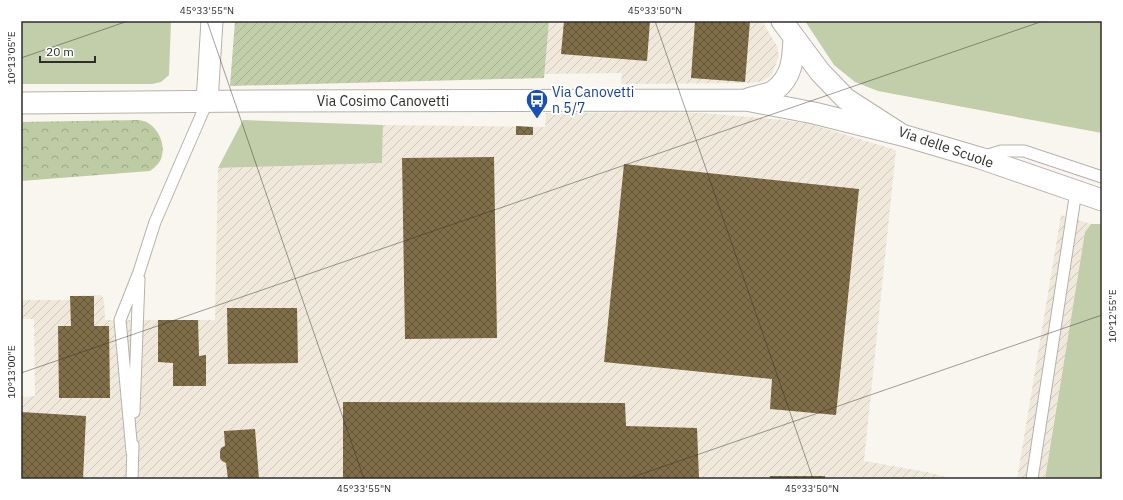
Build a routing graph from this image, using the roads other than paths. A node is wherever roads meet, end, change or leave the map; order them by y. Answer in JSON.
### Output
{"nodes":[{"id":1,"x":782,"y":21,"type":"edge"},
{"id":2,"x":209,"y":24,"type":"edge"},
{"id":3,"x":794,"y":38,"type":"junction"},
{"id":4,"x":746,"y":100,"type":"junction"},
{"id":5,"x":207,"y":102,"type":"junction"},
{"id":6,"x":21,"y":103,"type":"edge"},
{"id":7,"x":902,"y":135,"type":"junction"},
{"id":8,"x":980,"y":158,"type":"junction"},
{"id":9,"x":1102,"y":177,"type":"edge"},
{"id":10,"x":1076,"y":191,"type":"junction"},
{"id":11,"x":1102,"y":200,"type":"edge"},
{"id":12,"x":139,"y":272,"type":"junction"},
{"id":13,"x":132,"y":452,"type":"junction"},
{"id":14,"x":132,"y":479,"type":"edge"},
{"id":15,"x":1032,"y":479,"type":"edge"}],
"edges":[{"from":1,"to":3,"type":"street","name":"Via delle Scuole"},
{"from":2,"to":5,"type":"street"},
{"from":3,"to":4,"type":"street","name":"Via Cosimo Canovetti"},
{"from":3,"to":7,"type":"street","name":"Via delle Scuole"},
{"from":4,"to":5,"type":"street","name":"Via Cosimo Canovetti"},
{"from":4,"to":7,"type":"street","name":"Via Cosimo Canovetti"},
{"from":5,"to":6,"type":"street","name":"Via Cosimo Canovetti"},
{"from":5,"to":12,"type":"lane"},
{"from":7,"to":8,"type":"street","name":"Via delle Scuole"},
{"from":8,"to":9,"type":"lane"},
{"from":8,"to":10,"type":"street","name":"Via delle Scuole"},
{"from":10,"to":11,"type":"street","name":"Via delle Scuole"},
{"from":10,"to":15,"type":"lane"},
{"from":12,"to":13,"type":"lane"},
{"from":12,"to":13,"type":"lane"},
{"from":13,"to":14,"type":"lane"}]}
